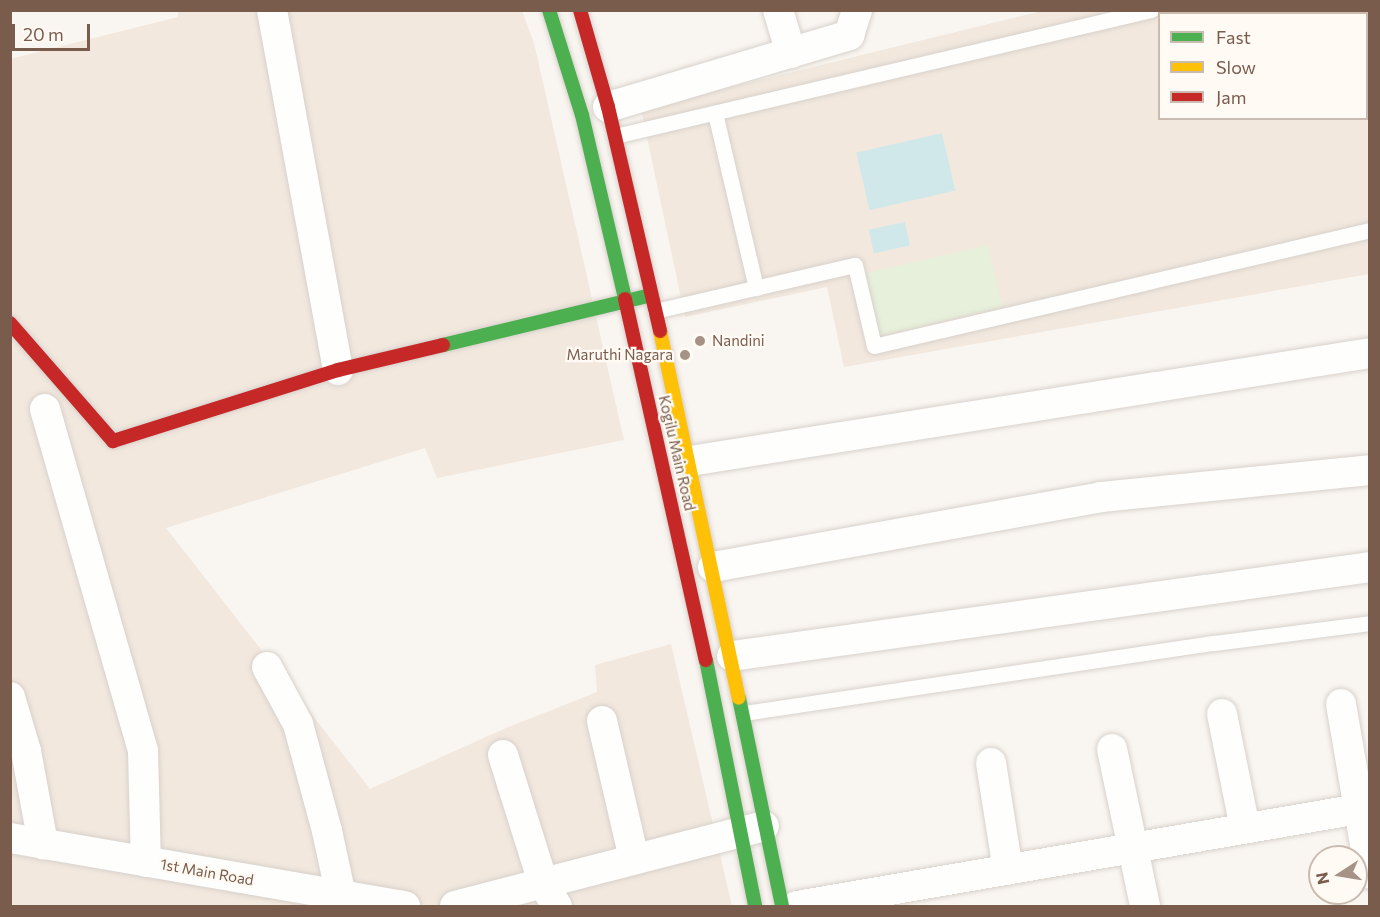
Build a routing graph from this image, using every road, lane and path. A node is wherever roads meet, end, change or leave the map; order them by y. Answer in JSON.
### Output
{"nodes":[{"id":1,"x":272,"y":10,"type":"edge"},
{"id":2,"x":549,"y":10,"type":"edge"},
{"id":3,"x":580,"y":10,"type":"edge"},
{"id":4,"x":778,"y":10,"type":"edge"},
{"id":5,"x":857,"y":10,"type":"edge"},
{"id":6,"x":1151,"y":10,"type":"edge"},
{"id":7,"x":790,"y":53,"type":"junction"},
{"id":8,"x":715,"y":113,"type":"junction"},
{"id":9,"x":611,"y":122,"type":"junction"},
{"id":10,"x":1370,"y":230,"type":"edge"},
{"id":11,"x":756,"y":288,"type":"junction"},
{"id":12,"x":652,"y":295,"type":"junction"},
{"id":13,"x":626,"y":302,"type":"junction"},
{"id":14,"x":655,"y":311,"type":"junction"},
{"id":15,"x":10,"y":323,"type":"edge"},
{"id":16,"x":1370,"y":353,"type":"edge"},
{"id":17,"x":338,"y":370,"type":"junction"},
{"id":18,"x":45,"y":409,"type":"dead end"},
{"id":19,"x":690,"y":461,"type":"junction"},
{"id":20,"x":1370,"y":470,"type":"edge"},
{"id":21,"x":713,"y":567,"type":"junction"},
{"id":22,"x":1370,"y":567,"type":"edge"},
{"id":23,"x":1370,"y":623,"type":"edge"},
{"id":24,"x":732,"y":656,"type":"junction"},
{"id":25,"x":267,"y":667,"type":"dead end"},
{"id":26,"x":10,"y":698,"type":"edge"},
{"id":27,"x":1341,"y":704,"type":"dead end"},
{"id":28,"x":744,"y":713,"type":"junction"},
{"id":29,"x":1222,"y":714,"type":"dead end"},
{"id":30,"x":602,"y":721,"type":"dead end"},
{"id":31,"x":1112,"y":749,"type":"dead end"},
{"id":32,"x":503,"y":754,"type":"dead end"},
{"id":33,"x":992,"y":763,"type":"dead end"},
{"id":34,"x":1365,"y":808,"type":"edge"},
{"id":35,"x":754,"y":828,"type":"junction"},
{"id":36,"x":1245,"y":828,"type":"junction"},
{"id":37,"x":10,"y":838,"type":"edge"},
{"id":38,"x":44,"y":844,"type":"junction"},
{"id":39,"x":1135,"y":848,"type":"junction"},
{"id":40,"x":634,"y":859,"type":"junction"},
{"id":41,"x":146,"y":862,"type":"junction"},
{"id":42,"x":1008,"y":870,"type":"junction"},
{"id":43,"x":1370,"y":874,"type":"edge"},
{"id":44,"x":550,"y":895,"type":"edge"},
{"id":45,"x":340,"y":896,"type":"junction"},
{"id":46,"x":405,"y":906,"type":"edge"},
{"id":47,"x":460,"y":906,"type":"edge"},
{"id":48,"x":755,"y":906,"type":"edge"},
{"id":49,"x":782,"y":906,"type":"edge"},
{"id":50,"x":797,"y":906,"type":"edge"},
{"id":51,"x":1145,"y":906,"type":"edge"}],
"edges":[{"from":1,"to":17,"type":"street"},
{"from":2,"to":13,"type":"main road","name":"Kogilu Main Road"},
{"from":3,"to":9,"type":"main road","name":"Kogilu Main Road"},
{"from":4,"to":7,"type":"street"},
{"from":5,"to":7,"type":"street"},
{"from":6,"to":8,"type":"lane"},
{"from":7,"to":9,"type":"street"},
{"from":8,"to":9,"type":"lane"},
{"from":8,"to":11,"type":"lane"},
{"from":9,"to":12,"type":"main road","name":"Kogilu Main Road"},
{"from":10,"to":11,"type":"lane"},
{"from":11,"to":14,"type":"lane"},
{"from":12,"to":13,"type":"main road"},
{"from":12,"to":14,"type":"main road","name":"Kogilu Main Road"},
{"from":13,"to":17,"type":"main road"},
{"from":13,"to":35,"type":"main road","name":"Kogilu Main Road"},
{"from":14,"to":19,"type":"main road","name":"Kogilu Main Road"},
{"from":15,"to":17,"type":"main road"},
{"from":16,"to":19,"type":"street"},
{"from":18,"to":41,"type":"street"},
{"from":19,"to":21,"type":"main road","name":"Kogilu Main Road"},
{"from":20,"to":21,"type":"street"},
{"from":21,"to":24,"type":"main road","name":"Kogilu Main Road"},
{"from":22,"to":24,"type":"street"},
{"from":23,"to":28,"type":"lane"},
{"from":24,"to":28,"type":"main road","name":"Kogilu Main Road"},
{"from":25,"to":45,"type":"street"},
{"from":26,"to":38,"type":"street"},
{"from":27,"to":34,"type":"street"},
{"from":28,"to":35,"type":"main road","name":"Kogilu Main Road"},
{"from":29,"to":36,"type":"street"},
{"from":30,"to":40,"type":"street"},
{"from":31,"to":39,"type":"street"},
{"from":32,"to":44,"type":"street"},
{"from":33,"to":42,"type":"street"},
{"from":34,"to":36,"type":"street"},
{"from":34,"to":43,"type":"street"},
{"from":35,"to":40,"type":"street"},
{"from":35,"to":48,"type":"main road","name":"Kogilu Main Road"},
{"from":35,"to":49,"type":"main road","name":"Kogilu Main Road"},
{"from":36,"to":39,"type":"street"},
{"from":37,"to":38,"type":"street","name":"1st Main Road"},
{"from":38,"to":41,"type":"street","name":"1st Main Road"},
{"from":39,"to":42,"type":"street"},
{"from":39,"to":51,"type":"street"},
{"from":40,"to":44,"type":"street"},
{"from":41,"to":45,"type":"street","name":"1st Main Road"},
{"from":42,"to":50,"type":"street"},
{"from":44,"to":47,"type":"street"},
{"from":45,"to":46,"type":"street","name":"1st Main Road"}]}
